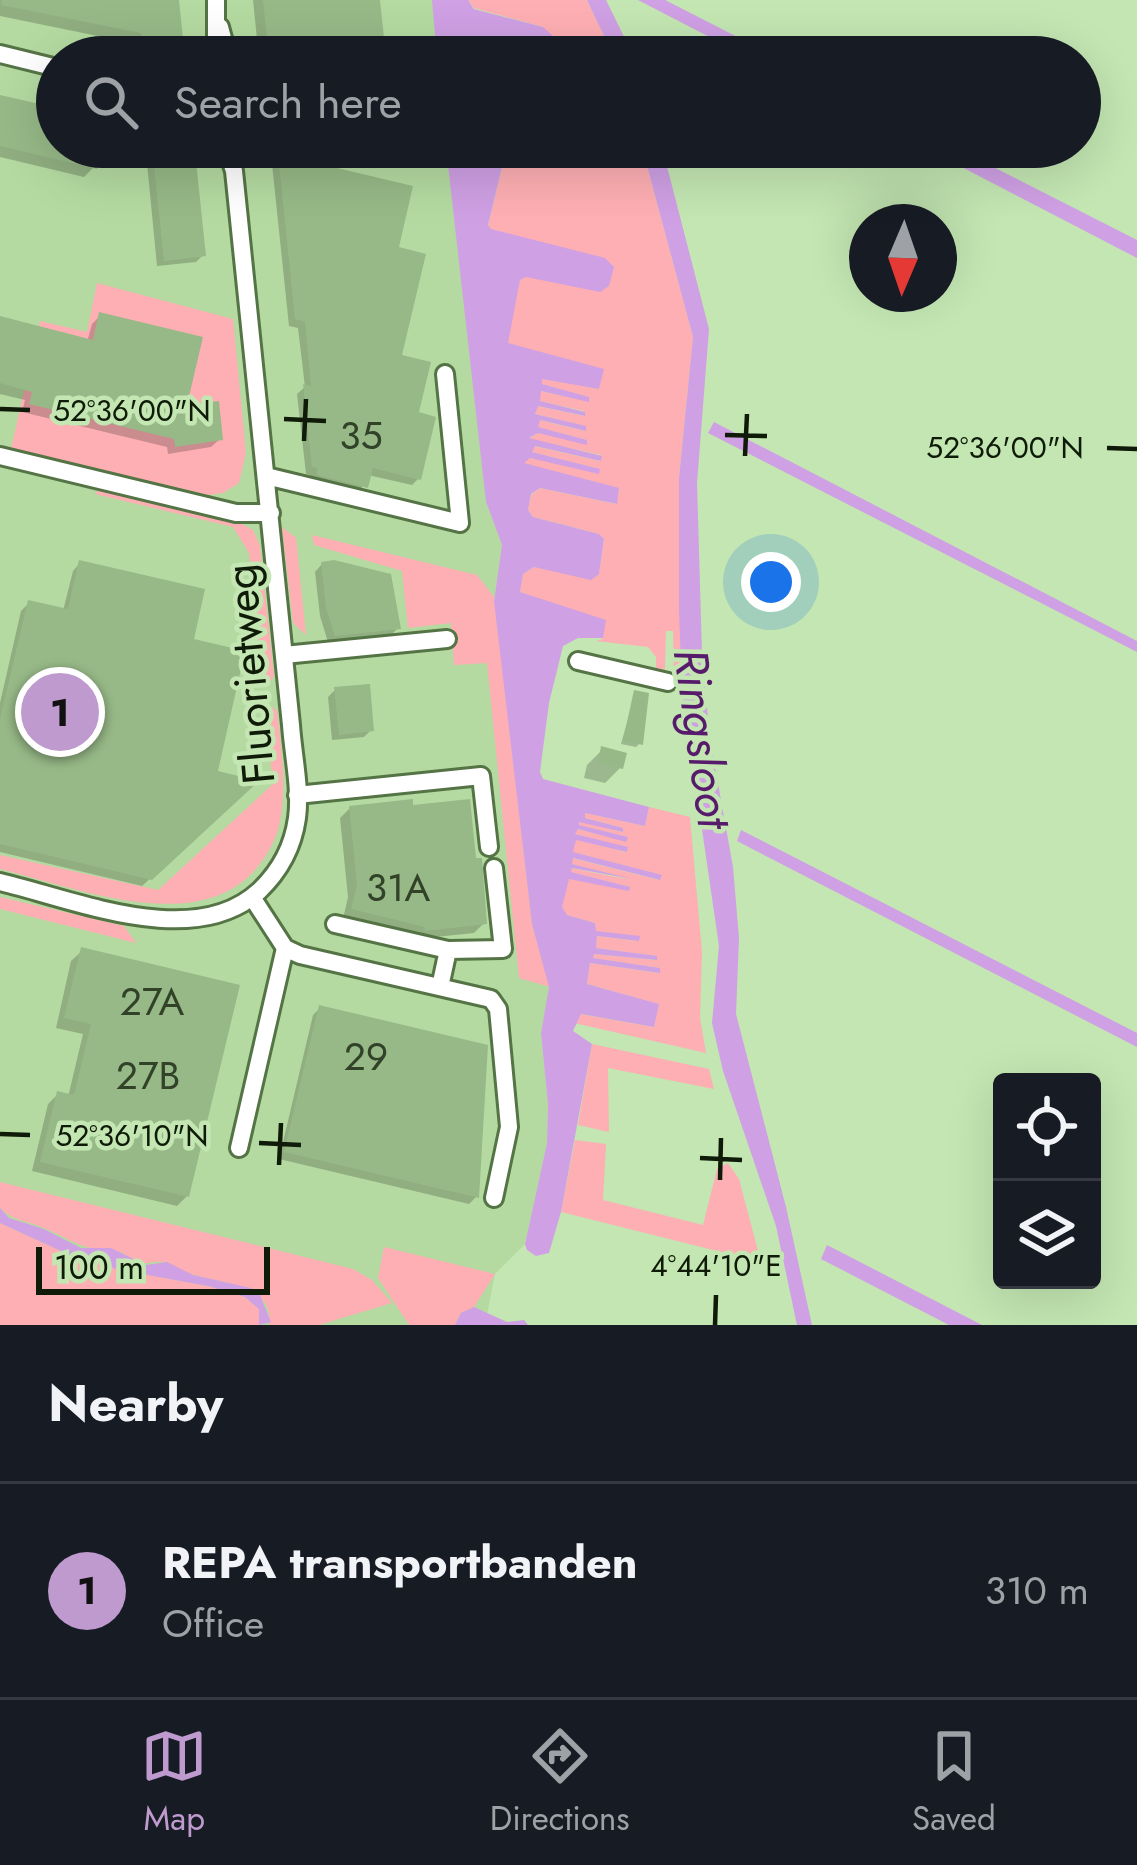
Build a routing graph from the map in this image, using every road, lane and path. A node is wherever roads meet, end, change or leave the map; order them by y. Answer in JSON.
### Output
{"nodes":[{"id":1,"x":216,"y":0,"type":"edge"},
{"id":2,"x":218,"y":21,"type":"junction"},
{"id":3,"x":217,"y":36,"type":"edge"},
{"id":4,"x":222,"y":36,"type":"edge"},
{"id":5,"x":0,"y":54,"type":"edge"},
{"id":6,"x":36,"y":63,"type":"edge"},
{"id":7,"x":233,"y":168,"type":"edge"},
{"id":8,"x":234,"y":168,"type":"edge"},
{"id":9,"x":234,"y":171,"type":"junction"},
{"id":10,"x":446,"y":374,"type":"dead end"},
{"id":11,"x":0,"y":456,"type":"edge"},
{"id":12,"x":266,"y":476,"type":"junction"},
{"id":13,"x":271,"y":513,"type":"junction"},
{"id":14,"x":447,"y":639,"type":"dead end"},
{"id":15,"x":284,"y":655,"type":"junction"},
{"id":16,"x":578,"y":661,"type":"dead end"},
{"id":17,"x":668,"y":682,"type":"dead end"},
{"id":18,"x":297,"y":795,"type":"junction"},
{"id":19,"x":489,"y":848,"type":"dead end"},
{"id":20,"x":494,"y":868,"type":"dead end"},
{"id":21,"x":0,"y":882,"type":"edge"},
{"id":22,"x":252,"y":897,"type":"junction"},
{"id":23,"x":335,"y":924,"type":"dead end"},
{"id":24,"x":285,"y":948,"type":"junction"},
{"id":25,"x":448,"y":950,"type":"junction"},
{"id":26,"x":440,"y":987,"type":"junction"},
{"id":27,"x":238,"y":1148,"type":"dead end"},
{"id":28,"x":494,"y":1198,"type":"dead end"}],
"edges":[{"from":1,"to":2,"type":"street"},
{"from":2,"to":3,"type":"street"},
{"from":2,"to":4,"type":"street"},
{"from":5,"to":6,"type":"street"},
{"from":7,"to":9,"type":"street","name":"Fluorietweg"},
{"from":8,"to":9,"type":"street","name":"Fluorietweg"},
{"from":9,"to":12,"type":"street","name":"Fluorietweg"},
{"from":10,"to":12,"type":"street"},
{"from":11,"to":13,"type":"street"},
{"from":12,"to":13,"type":"street","name":"Fluorietweg"},
{"from":13,"to":15,"type":"street","name":"Fluorietweg"},
{"from":14,"to":15,"type":"street"},
{"from":15,"to":18,"type":"street","name":"Fluorietweg"},
{"from":16,"to":17,"type":"street"},
{"from":18,"to":19,"type":"street"},
{"from":18,"to":22,"type":"street","name":"Fluorietweg"},
{"from":20,"to":25,"type":"street"},
{"from":21,"to":22,"type":"street"},
{"from":22,"to":24,"type":"street"},
{"from":23,"to":25,"type":"street"},
{"from":24,"to":26,"type":"street"},
{"from":24,"to":27,"type":"street"},
{"from":25,"to":26,"type":"street"},
{"from":26,"to":28,"type":"street"}]}
